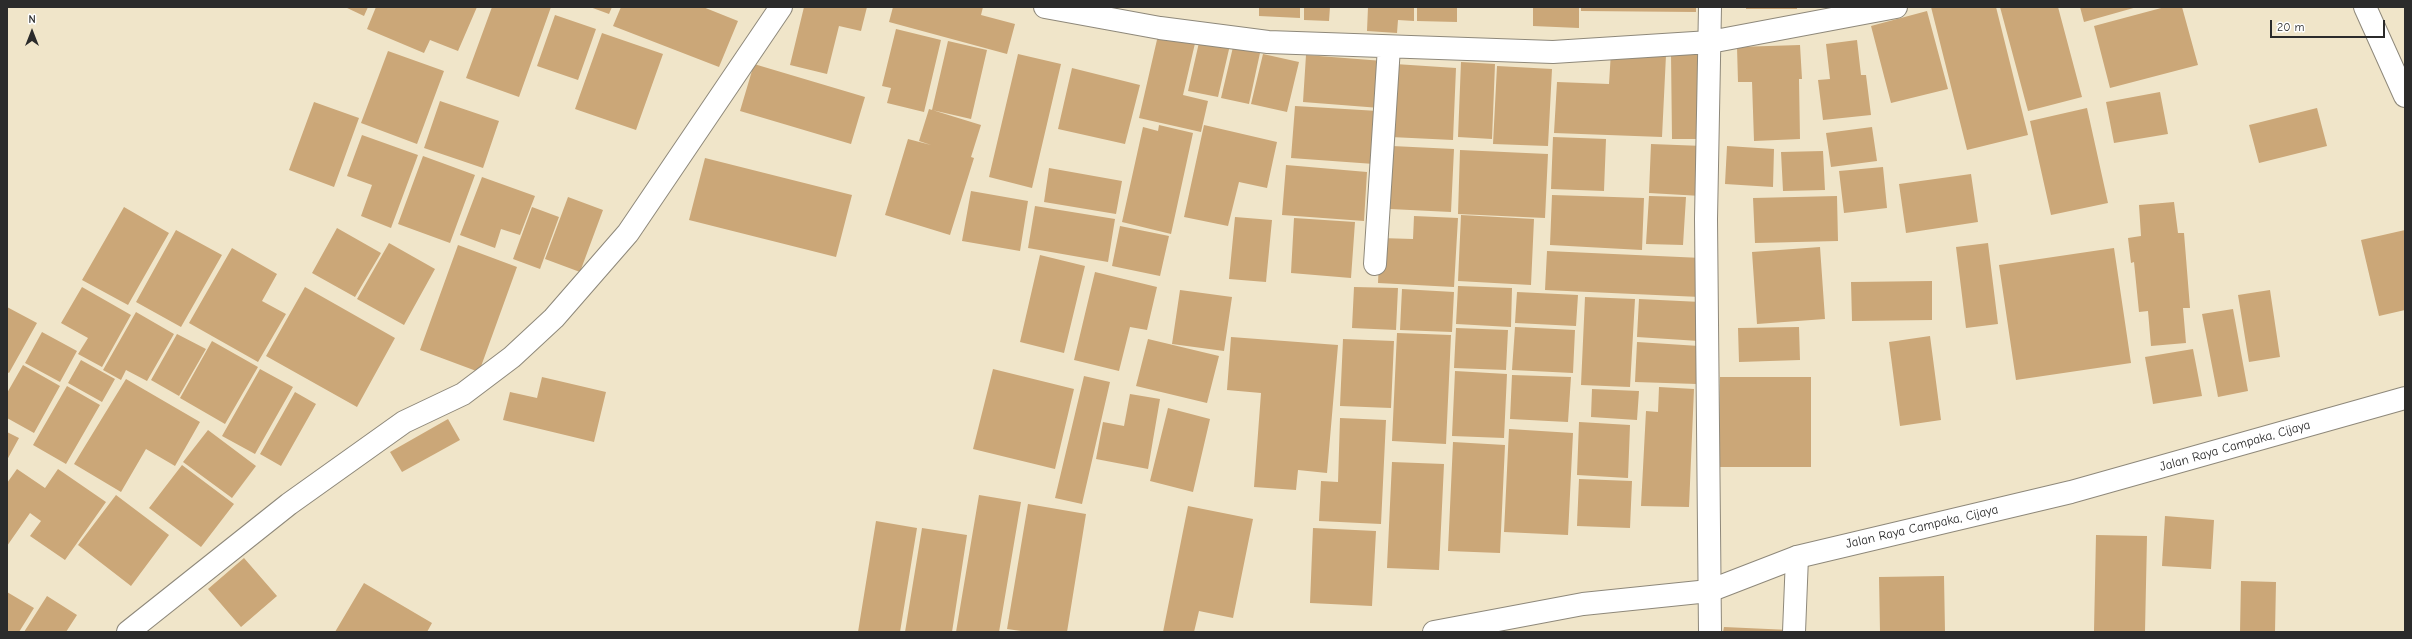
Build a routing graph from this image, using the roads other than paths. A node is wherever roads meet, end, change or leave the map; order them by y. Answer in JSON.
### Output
{"nodes":[{"id":1,"x":781,"y":7,"type":"edge"},
{"id":2,"x":1045,"y":7,"type":"edge"},
{"id":3,"x":1710,"y":7,"type":"edge"},
{"id":4,"x":1896,"y":7,"type":"edge"},
{"id":5,"x":2365,"y":7,"type":"edge"},
{"id":6,"x":1710,"y":42,"type":"junction"},
{"id":7,"x":1389,"y":47,"type":"junction"},
{"id":8,"x":2405,"y":96,"type":"edge"},
{"id":9,"x":1375,"y":264,"type":"dead end"},
{"id":10,"x":2405,"y":398,"type":"edge"},
{"id":11,"x":1797,"y":557,"type":"junction"},
{"id":12,"x":1709,"y":591,"type":"junction"},
{"id":13,"x":128,"y":632,"type":"edge"},
{"id":14,"x":1434,"y":632,"type":"edge"},
{"id":15,"x":1710,"y":632,"type":"edge"},
{"id":16,"x":1794,"y":632,"type":"edge"}],
"edges":[{"from":1,"to":13,"type":"street"},
{"from":2,"to":7,"type":"street"},
{"from":3,"to":6,"type":"street"},
{"from":4,"to":6,"type":"street"},
{"from":5,"to":8,"type":"street"},
{"from":6,"to":7,"type":"street"},
{"from":6,"to":12,"type":"street"},
{"from":7,"to":9,"type":"street"},
{"from":10,"to":11,"type":"street","name":"Jalan Raya Campaka, Cijaya"},
{"from":11,"to":12,"type":"street","name":"Jalan Raya Campaka, Cijaya"},
{"from":11,"to":16,"type":"street"},
{"from":12,"to":14,"type":"street","name":"Jalan Raya Campaka, Cijaya"},
{"from":12,"to":15,"type":"street"}]}
